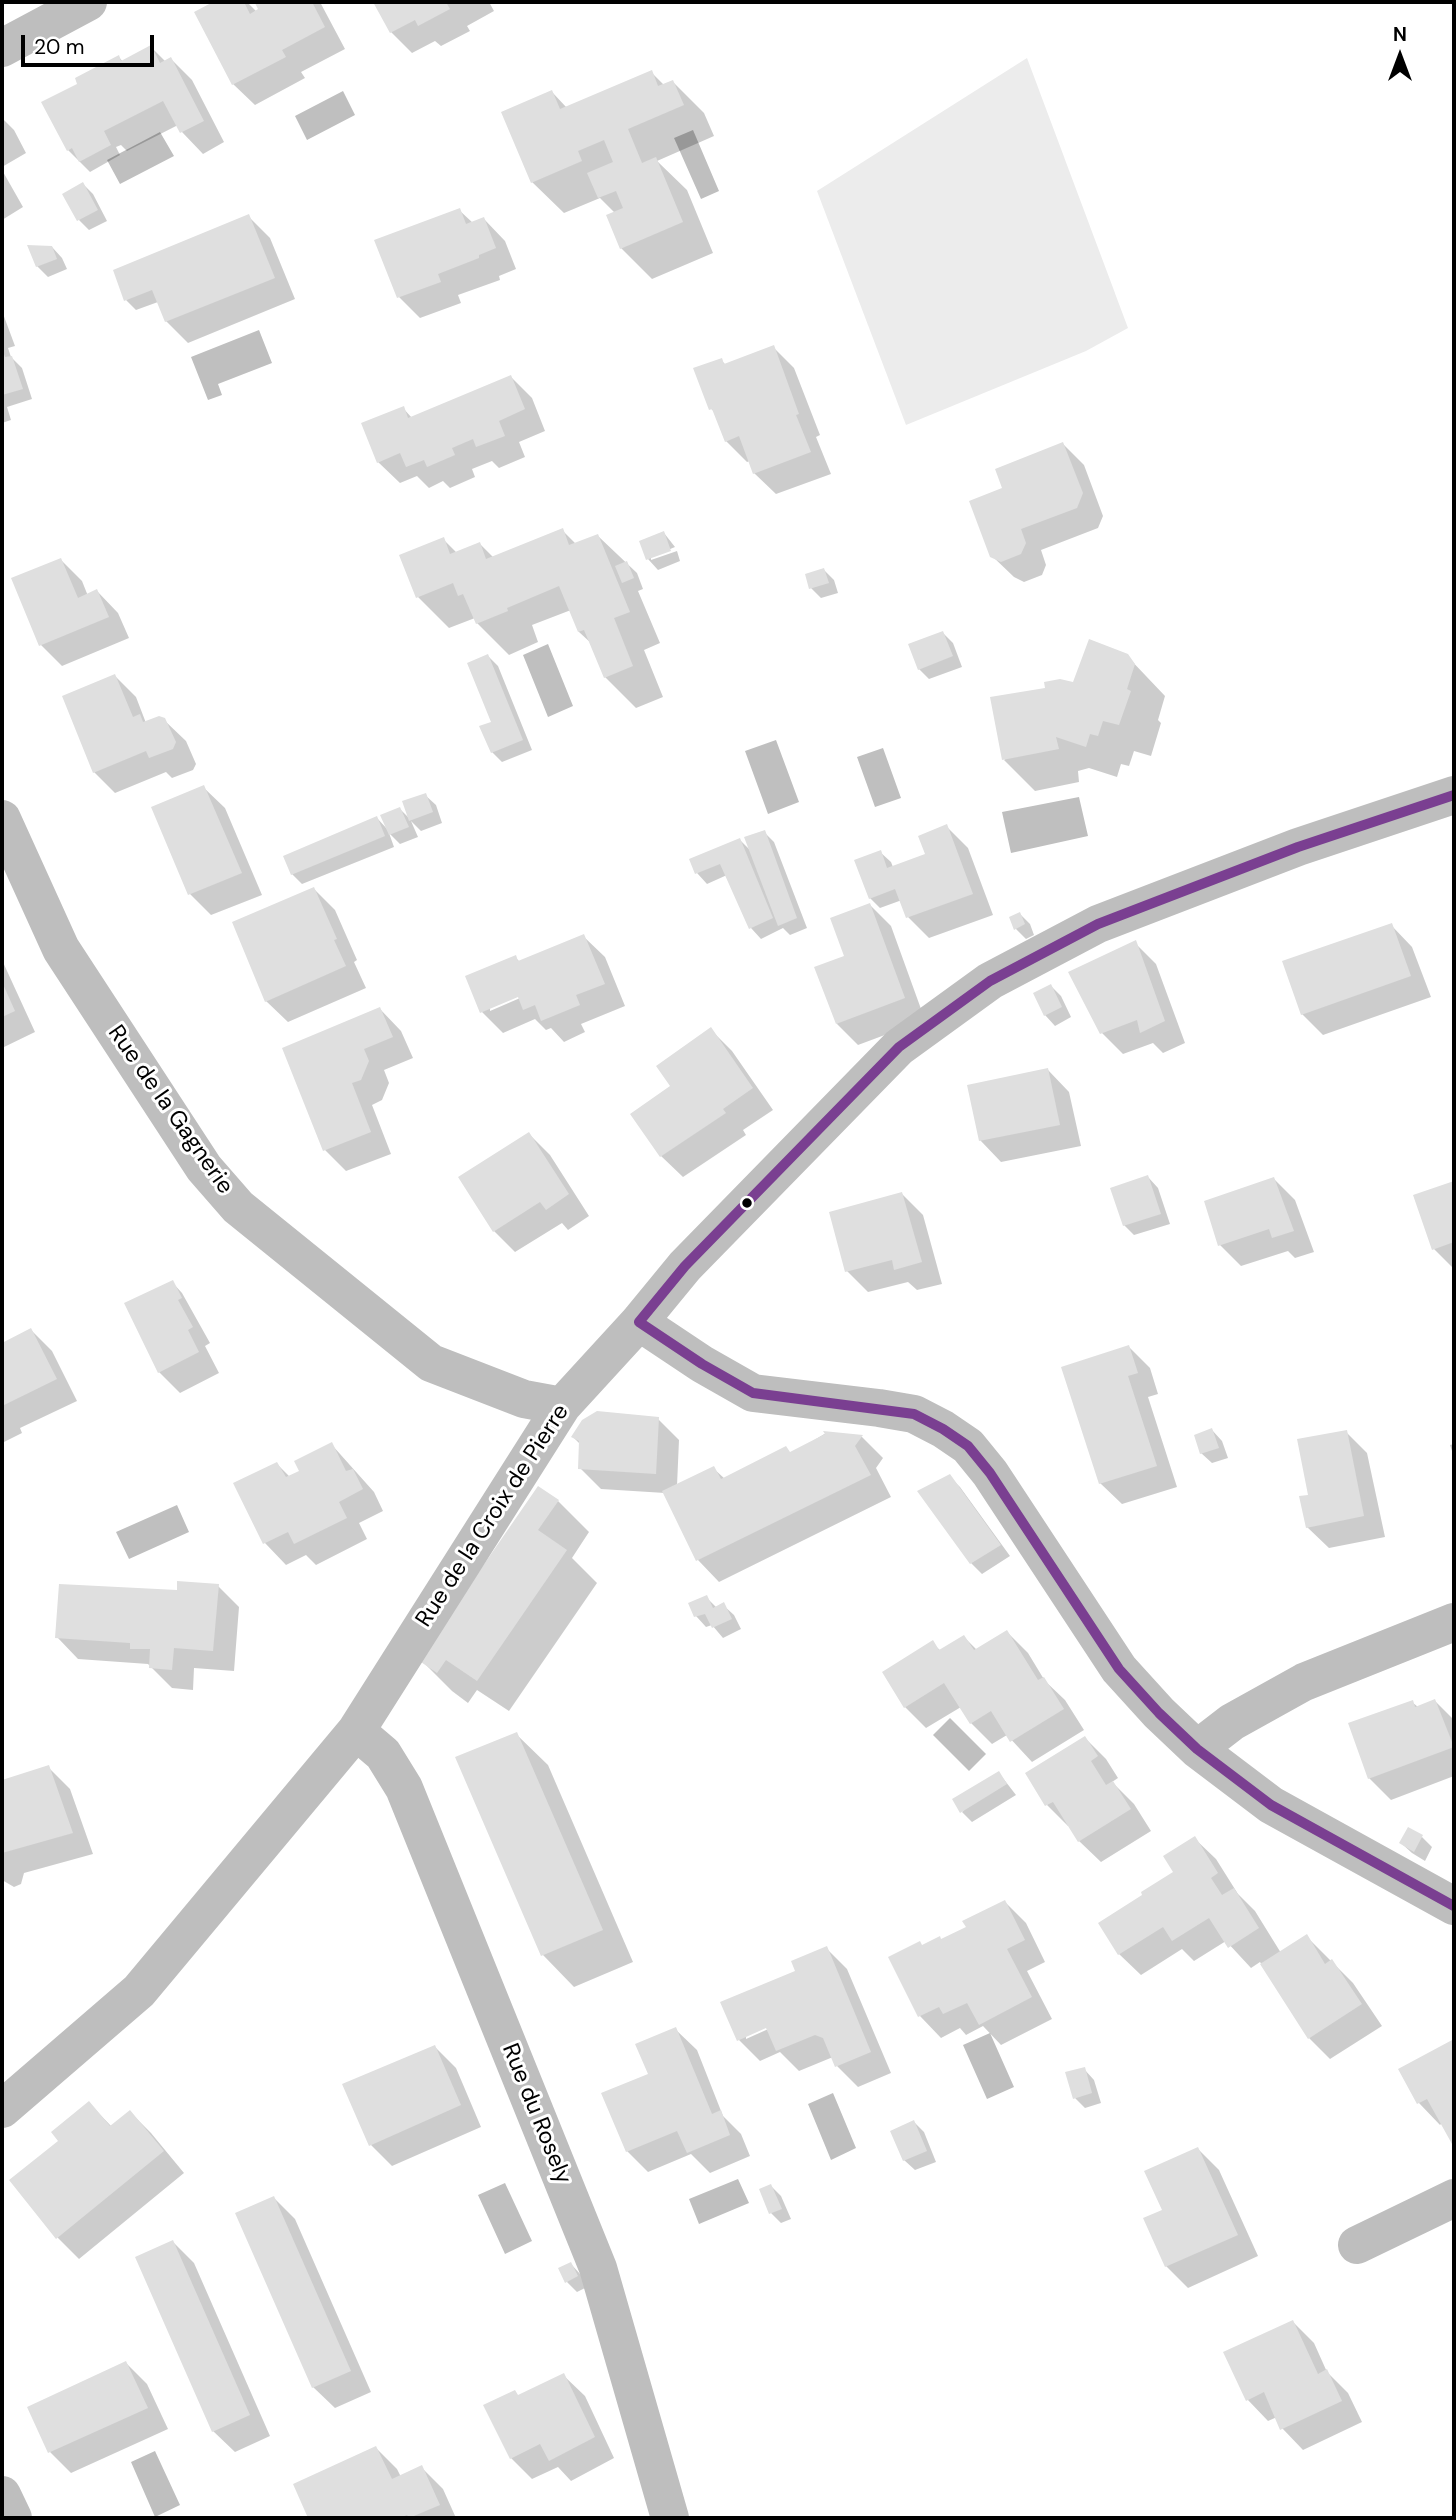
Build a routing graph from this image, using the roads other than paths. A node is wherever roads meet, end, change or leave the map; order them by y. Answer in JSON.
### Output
{"nodes":[{"id":1,"x":88,"y":2,"type":"edge"},
{"id":2,"x":2,"y":48,"type":"edge"},
{"id":3,"x":1454,"y":795,"type":"edge"},
{"id":4,"x":2,"y":819,"type":"edge"},
{"id":5,"x":639,"y":1322,"type":"junction"},
{"id":6,"x":562,"y":1406,"type":"junction"},
{"id":7,"x":1454,"y":1622,"type":"edge"},
{"id":8,"x":356,"y":1731,"type":"junction"},
{"id":9,"x":1197,"y":1749,"type":"junction"},
{"id":10,"x":1454,"y":1906,"type":"edge"},
{"id":11,"x":2,"y":2109,"type":"edge"},
{"id":12,"x":1454,"y":2198,"type":"edge"},
{"id":13,"x":1357,"y":2245,"type":"dead end"},
{"id":14,"x":2,"y":2496,"type":"edge"},
{"id":15,"x":13,"y":2518,"type":"edge"},
{"id":16,"x":670,"y":2518,"type":"edge"}],
"edges":[{"from":1,"to":2,"type":"street"},
{"from":3,"to":5,"type":"street","name":"Rue de la Croix de Pierre"},
{"from":4,"to":6,"type":"street","name":"Rue de la Gagnerie"},
{"from":5,"to":6,"type":"street","name":"Rue de la Croix de Pierre"},
{"from":5,"to":9,"type":"street"},
{"from":6,"to":8,"type":"street","name":"Rue de la Croix de Pierre"},
{"from":7,"to":9,"type":"street"},
{"from":8,"to":11,"type":"street","name":"Rue de la Croix de Pierre"},
{"from":8,"to":16,"type":"street","name":"Rue du Rosely"},
{"from":9,"to":10,"type":"street"},
{"from":12,"to":13,"type":"street"},
{"from":14,"to":15,"type":"street"}]}
